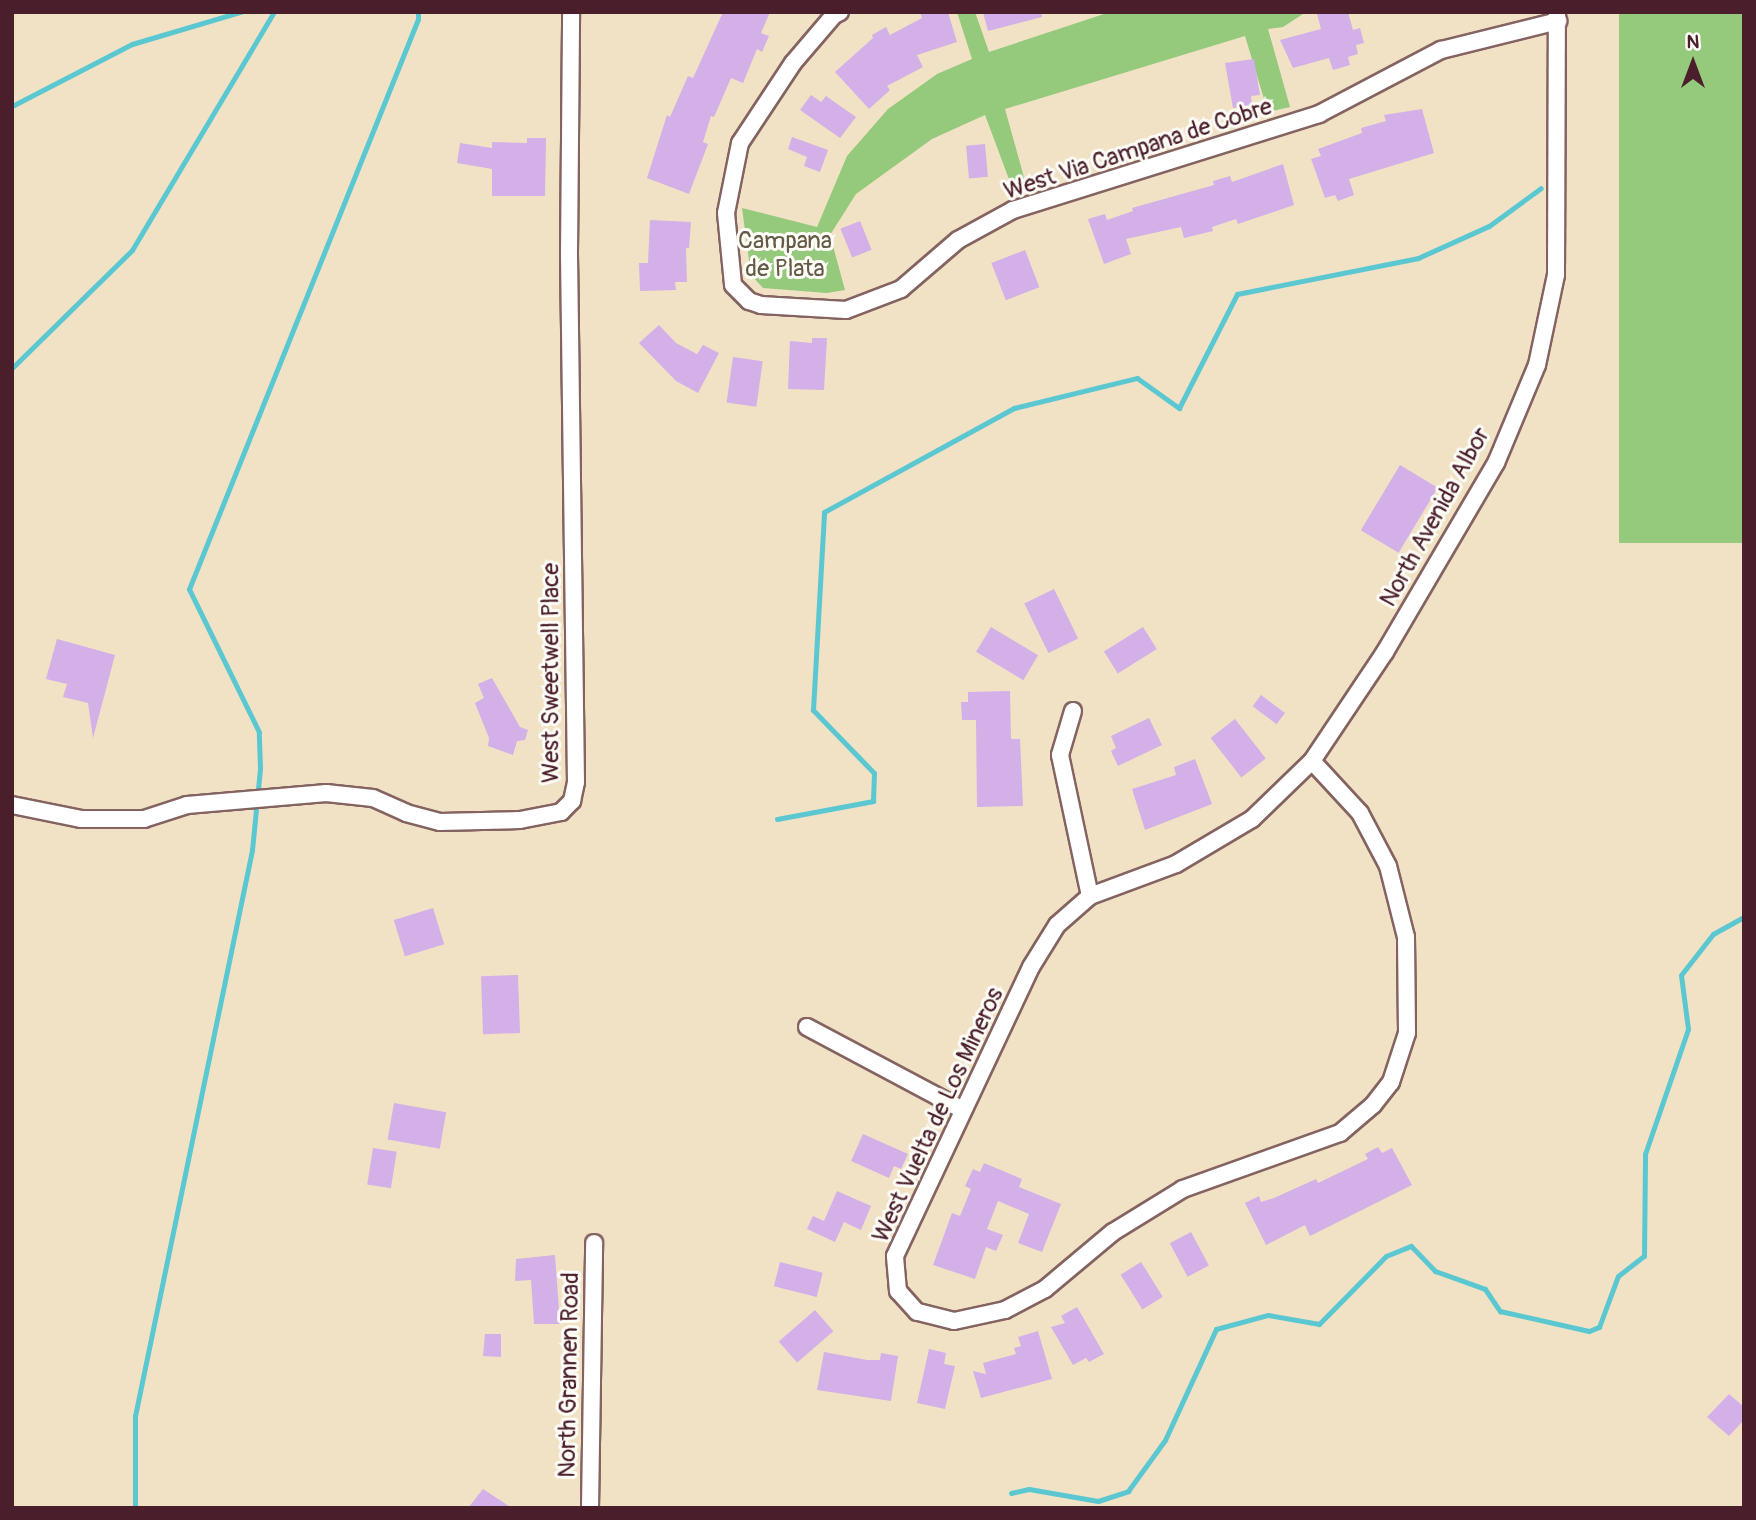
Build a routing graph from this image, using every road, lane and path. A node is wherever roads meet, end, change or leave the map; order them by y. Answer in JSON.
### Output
{"nodes":[{"id":1,"x":571,"y":12,"type":"edge"},
{"id":2,"x":840,"y":12,"type":"edge"},
{"id":3,"x":1557,"y":17,"type":"edge"},
{"id":4,"x":1073,"y":711,"type":"dead end"},
{"id":5,"x":1312,"y":761,"type":"junction"},
{"id":6,"x":12,"y":805,"type":"edge"},
{"id":7,"x":1090,"y":896,"type":"junction"},
{"id":8,"x":807,"y":1027,"type":"dead end"},
{"id":9,"x":963,"y":1110,"type":"junction"},
{"id":10,"x":594,"y":1243,"type":"dead end"},
{"id":11,"x":590,"y":1508,"type":"edge"}],
"edges":[{"from":1,"to":6,"type":"street","name":"West Sweetwell Place"},
{"from":2,"to":3,"type":"street","name":"West Via Campana de Cobre"},
{"from":3,"to":5,"type":"street","name":"North Avenida Albor"},
{"from":4,"to":7,"type":"street"},
{"from":5,"to":7,"type":"street","name":"North Avenida Albor"},
{"from":5,"to":9,"type":"street","name":"West Vuelta de Los Mineros"},
{"from":7,"to":9,"type":"street","name":"West Vuelta de Los Mineros"},
{"from":8,"to":9,"type":"street"},
{"from":10,"to":11,"type":"street","name":"North Grannen Road"}]}
